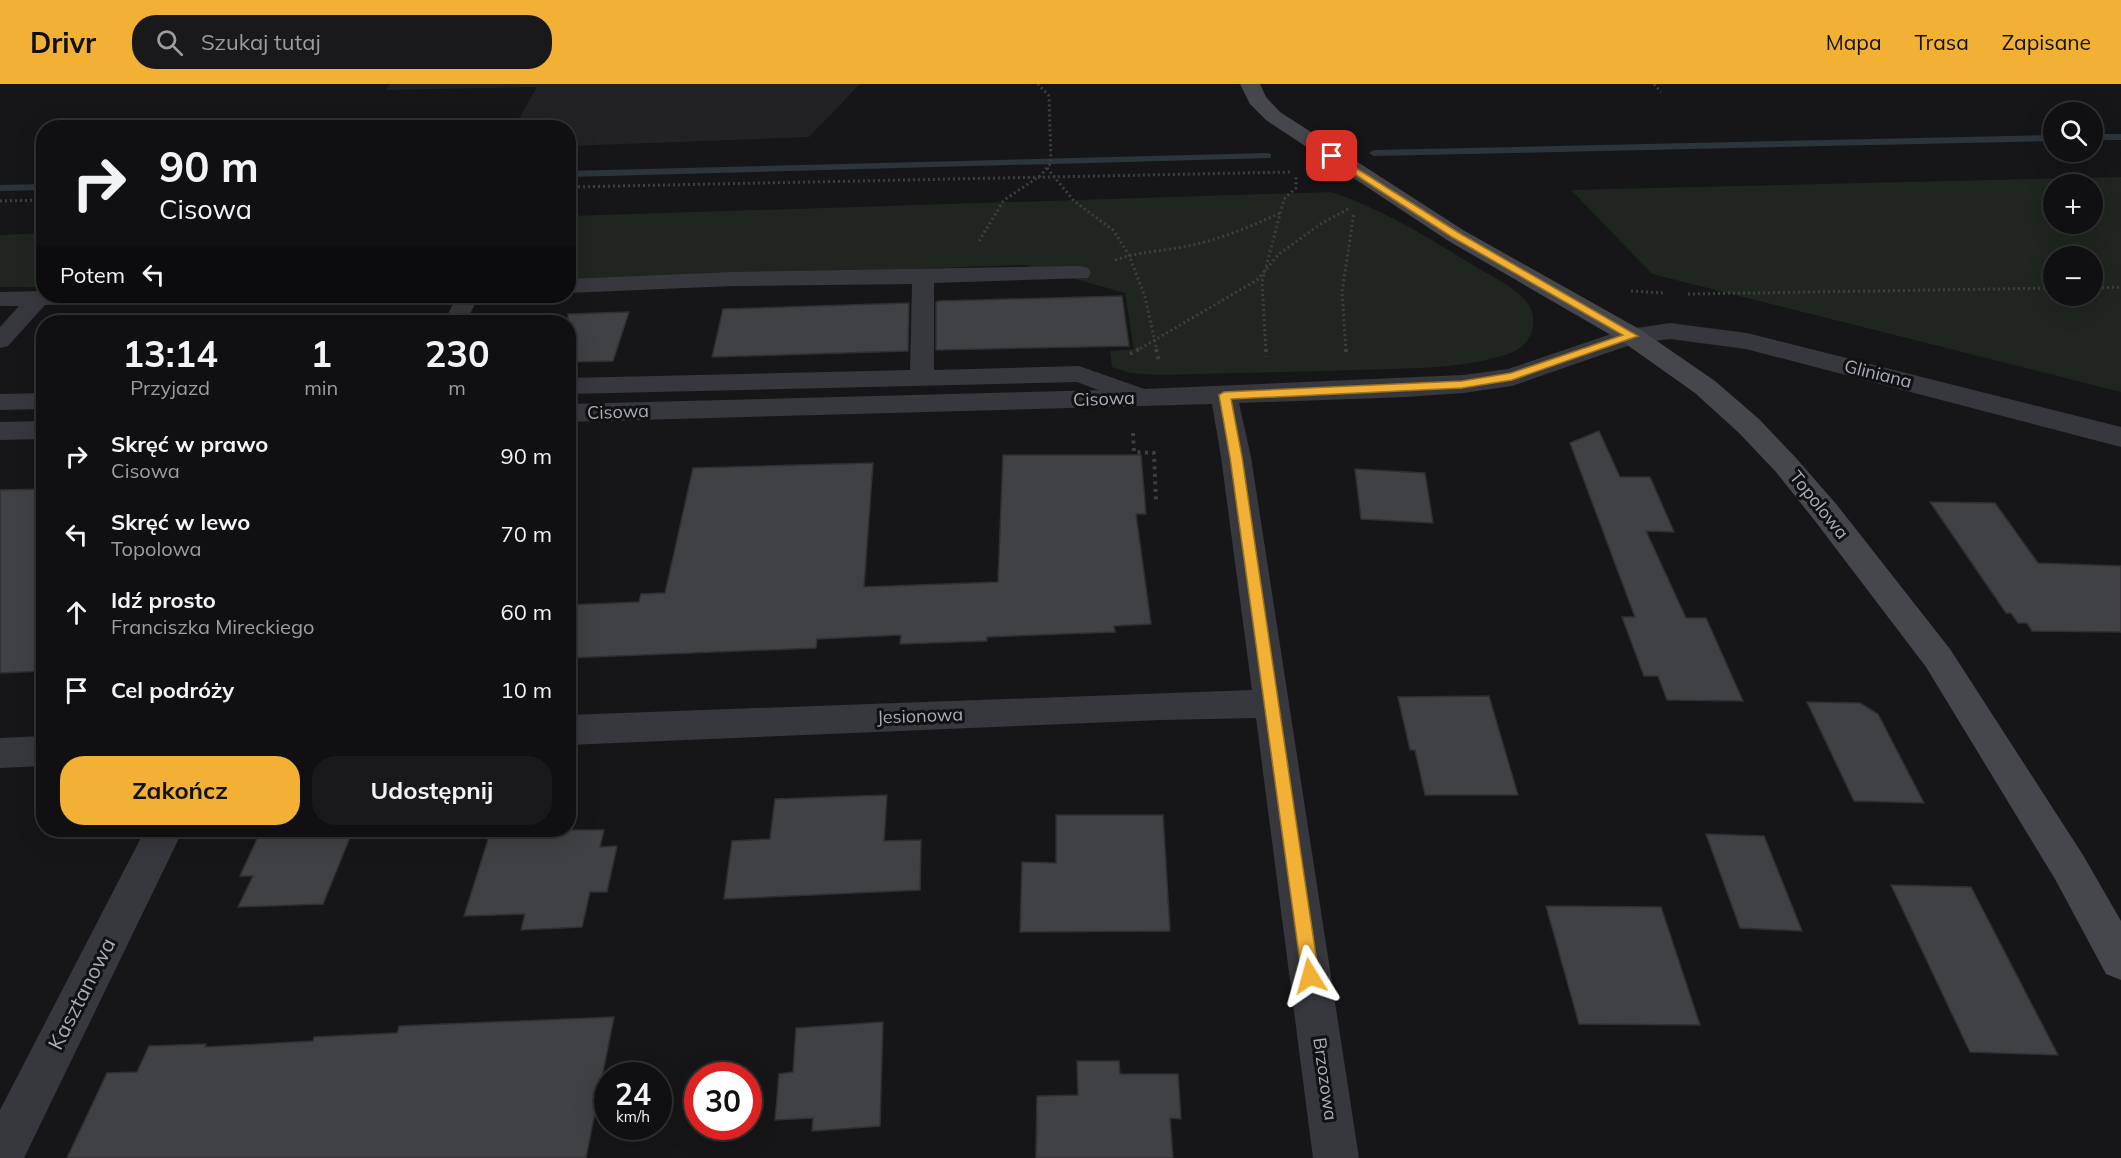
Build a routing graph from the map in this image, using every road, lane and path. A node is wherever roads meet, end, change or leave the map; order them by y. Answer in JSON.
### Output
{"nodes":[{"id":1,"x":1038,"y":84,"type":"edge"},
{"id":2,"x":1250,"y":84,"type":"edge"},
{"id":3,"x":1654,"y":84,"type":"edge"},
{"id":4,"x":1661,"y":92,"type":"dead end"},
{"id":5,"x":1292,"y":164,"type":"dead end"},
{"id":6,"x":1047,"y":168,"type":"junction"},
{"id":7,"x":1294,"y":172,"type":"junction"},
{"id":8,"x":1040,"y":176,"type":"junction"},
{"id":9,"x":1054,"y":176,"type":"junction"},
{"id":10,"x":576,"y":187,"type":"edge"},
{"id":11,"x":36,"y":200,"type":"edge"},
{"id":12,"x":0,"y":201,"type":"edge"},
{"id":13,"x":1280,"y":213,"type":"junction"},
{"id":14,"x":1129,"y":255,"type":"junction"},
{"id":15,"x":1266,"y":269,"type":"junction"},
{"id":16,"x":1080,"y":273,"type":"joint"},
{"id":17,"x":970,"y":276,"type":"junction"},
{"id":18,"x":924,"y":277,"type":"junction"},
{"id":19,"x":576,"y":286,"type":"edge"},
{"id":20,"x":2121,"y":287,"type":"edge"},
{"id":21,"x":2043,"y":288,"type":"edge"},
{"id":22,"x":2103,"y":288,"type":"edge"},
{"id":23,"x":1669,"y":294,"type":"dead end"},
{"id":24,"x":1680,"y":294,"type":"dead end"},
{"id":25,"x":1564,"y":296,"type":"junction"},
{"id":26,"x":36,"y":298,"type":"edge"},
{"id":27,"x":0,"y":299,"type":"edge"},
{"id":28,"x":36,"y":301,"type":"edge"},
{"id":29,"x":1632,"y":336,"type":"junction"},
{"id":30,"x":0,"y":341,"type":"edge"},
{"id":31,"x":1347,"y":362,"type":"dead end"},
{"id":32,"x":1267,"y":365,"type":"dead end"},
{"id":33,"x":1161,"y":370,"type":"dead end"},
{"id":34,"x":1079,"y":374,"type":"junction"},
{"id":35,"x":922,"y":377,"type":"junction"},
{"id":36,"x":576,"y":386,"type":"edge"},
{"id":37,"x":1224,"y":395,"type":"junction"},
{"id":38,"x":1144,"y":398,"type":"junction"},
{"id":39,"x":36,"y":401,"type":"edge"},
{"id":40,"x":0,"y":402,"type":"edge"},
{"id":41,"x":576,"y":413,"type":"edge"},
{"id":42,"x":1133,"y":423,"type":"dead end"},
{"id":43,"x":36,"y":429,"type":"edge"},
{"id":44,"x":0,"y":431,"type":"edge"},
{"id":45,"x":2121,"y":437,"type":"edge"},
{"id":46,"x":1156,"y":502,"type":"dead end"},
{"id":47,"x":1271,"y":704,"type":"junction"},
{"id":48,"x":576,"y":730,"type":"edge"},
{"id":49,"x":36,"y":752,"type":"edge"},
{"id":50,"x":0,"y":753,"type":"edge"},
{"id":51,"x":160,"y":837,"type":"edge"},
{"id":52,"x":2121,"y":960,"type":"edge"},
{"id":53,"x":0,"y":1158,"type":"edge"},
{"id":54,"x":1336,"y":1158,"type":"edge"}],
"edges":[{"from":1,"to":6,"type":"path"},
{"from":2,"to":25,"type":"street","name":"Topolowa"},
{"from":3,"to":4,"type":"path"},
{"from":5,"to":7,"type":"path"},
{"from":6,"to":8,"type":"path"},
{"from":6,"to":9,"type":"path"},
{"from":7,"to":9,"type":"path"},
{"from":7,"to":13,"type":"path"},
{"from":8,"to":9,"type":"path"},
{"from":8,"to":10,"type":"path"},
{"from":8,"to":17,"type":"path"},
{"from":9,"to":14,"type":"path"},
{"from":11,"to":12,"type":"path"},
{"from":13,"to":14,"type":"path"},
{"from":13,"to":15,"type":"path"},
{"from":14,"to":16,"type":"path"},
{"from":14,"to":33,"type":"path"},
{"from":15,"to":31,"type":"path"},
{"from":15,"to":32,"type":"path"},
{"from":15,"to":34,"type":"path"},
{"from":16,"to":17,"type":"lane"},
{"from":17,"to":18,"type":"lane"},
{"from":18,"to":19,"type":"lane"},
{"from":18,"to":35,"type":"lane"},
{"from":20,"to":22,"type":"path"},
{"from":21,"to":24,"type":"path"},
{"from":23,"to":25,"type":"path"},
{"from":25,"to":29,"type":"street","name":"Topolowa"},
{"from":26,"to":27,"type":"lane"},
{"from":28,"to":30,"type":"lane"},
{"from":29,"to":37,"type":"street","name":"Cisowa"},
{"from":29,"to":45,"type":"street","name":"Gliniana"},
{"from":29,"to":52,"type":"street","name":"Topolowa"},
{"from":34,"to":35,"type":"lane"},
{"from":34,"to":38,"type":"lane"},
{"from":35,"to":36,"type":"lane"},
{"from":37,"to":38,"type":"street","name":"Cisowa"},
{"from":37,"to":47,"type":"street","name":"Brzozowa"},
{"from":38,"to":41,"type":"street","name":"Cisowa"},
{"from":39,"to":40,"type":"lane"},
{"from":42,"to":46,"type":"path"},
{"from":43,"to":44,"type":"street"},
{"from":47,"to":48,"type":"street","name":"Jesionowa"},
{"from":47,"to":54,"type":"street","name":"Brzozowa"},
{"from":49,"to":50,"type":"street"},
{"from":51,"to":53,"type":"street","name":"Kasztanowa"}]}
